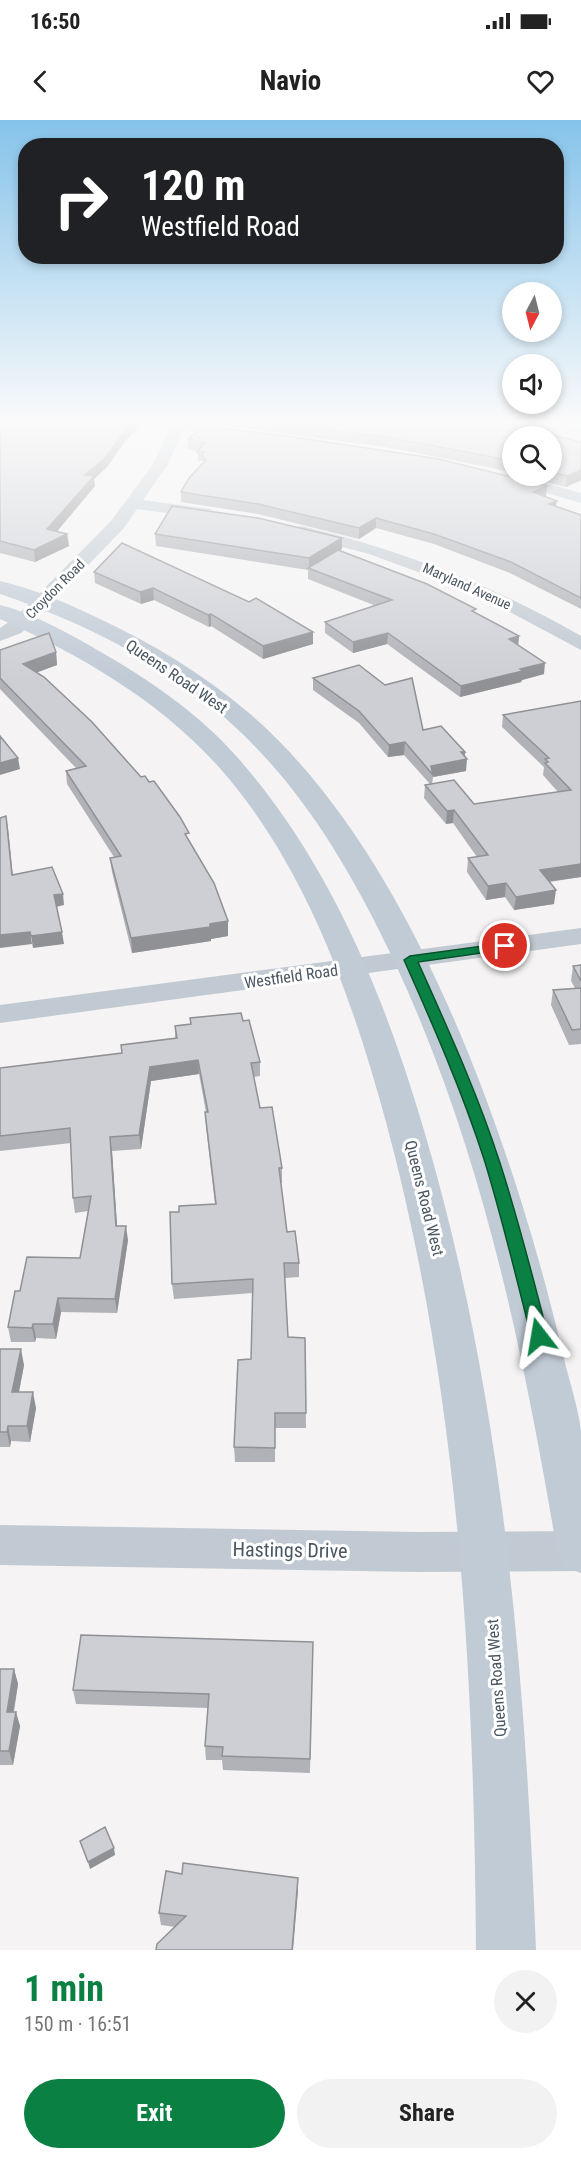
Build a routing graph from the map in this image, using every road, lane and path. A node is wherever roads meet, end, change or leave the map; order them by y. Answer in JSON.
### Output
{"nodes":[{"id":1,"x":131,"y":507,"type":"edge"},
{"id":2,"x":159,"y":507,"type":"edge"},
{"id":3,"x":229,"y":517,"type":"edge"},
{"id":4,"x":285,"y":527,"type":"edge"},
{"id":5,"x":0,"y":587,"type":"edge"},
{"id":6,"x":17,"y":617,"type":"edge"},
{"id":7,"x":581,"y":644,"type":"edge"},
{"id":8,"x":581,"y":936,"type":"edge"},
{"id":9,"x":410,"y":960,"type":"junction"},
{"id":10,"x":351,"y":968,"type":"junction"},
{"id":11,"x":0,"y":1014,"type":"edge"},
{"id":12,"x":0,"y":1545,"type":"edge"},
{"id":13,"x":581,"y":1551,"type":"edge"},
{"id":14,"x":486,"y":1552,"type":"junction"},
{"id":15,"x":506,"y":1950,"type":"edge"}],
"edges":[{"from":1,"to":6,"type":"street","name":"Croydon Road"},
{"from":2,"to":3,"type":"street"},
{"from":4,"to":7,"type":"street","name":"Maryland Avenue"},
{"from":5,"to":6,"type":"street","name":"Queens Road West"},
{"from":6,"to":9,"type":"street","name":"Queens Road West"},
{"from":6,"to":10,"type":"street","name":"Queens Road West"},
{"from":8,"to":9,"type":"street","name":"Westfield Road"},
{"from":9,"to":10,"type":"street","name":"Westfield Road"},
{"from":9,"to":13,"type":"street","name":"Queens Road West"},
{"from":10,"to":11,"type":"street","name":"Westfield Road"},
{"from":10,"to":14,"type":"street","name":"Queens Road West"},
{"from":12,"to":14,"type":"street","name":"Hastings Drive"},
{"from":13,"to":14,"type":"street","name":"Hastings Drive"},
{"from":14,"to":15,"type":"street","name":"Queens Road West"}]}
